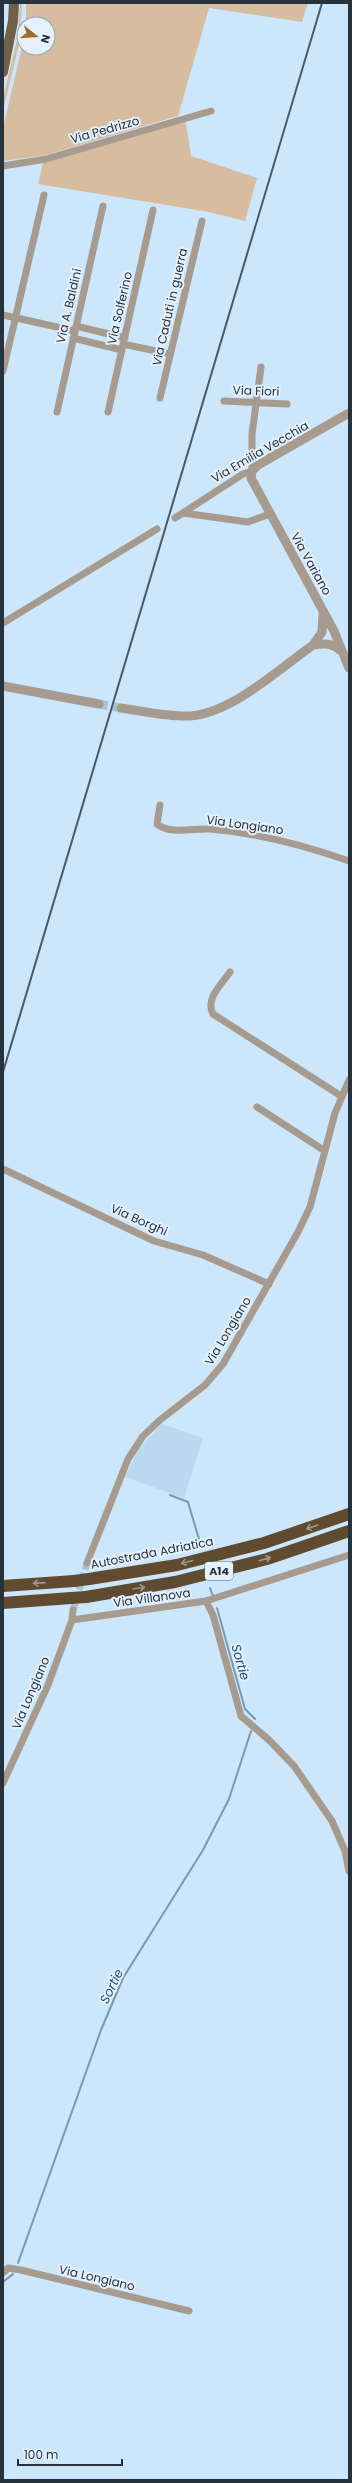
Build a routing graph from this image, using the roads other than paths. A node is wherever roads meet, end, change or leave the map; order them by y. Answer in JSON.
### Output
{"nodes":[{"id":1,"x":14,"y":3,"type":"edge"},
{"id":2,"x":3,"y":72,"type":"edge"},
{"id":3,"x":211,"y":111,"type":"dead end"},
{"id":4,"x":3,"y":166,"type":"edge"},
{"id":5,"x":44,"y":195,"type":"dead end"},
{"id":6,"x":103,"y":206,"type":"dead end"},
{"id":7,"x":153,"y":210,"type":"dead end"},
{"id":8,"x":202,"y":221,"type":"dead end"},
{"id":9,"x":3,"y":315,"type":"edge"},
{"id":10,"x":16,"y":318,"type":"junction"},
{"id":11,"x":75,"y":331,"type":"junction"},
{"id":12,"x":123,"y":344,"type":"junction"},
{"id":13,"x":170,"y":354,"type":"junction"},
{"id":14,"x":262,"y":366,"type":"dead end"},
{"id":15,"x":3,"y":371,"type":"edge"},
{"id":16,"x":160,"y":398,"type":"dead end"},
{"id":17,"x":224,"y":401,"type":"dead end"},
{"id":18,"x":257,"y":403,"type":"junction"},
{"id":19,"x":287,"y":404,"type":"dead end"},
{"id":20,"x":57,"y":412,"type":"dead end"},
{"id":21,"x":108,"y":412,"type":"dead end"},
{"id":22,"x":349,"y":413,"type":"edge"},
{"id":23,"x":252,"y":471,"type":"junction"},
{"id":24,"x":183,"y":513,"type":"junction"},
{"id":25,"x":270,"y":514,"type":"junction"},
{"id":26,"x":175,"y":518,"type":"dead end"},
{"id":27,"x":157,"y":529,"type":"dead end"},
{"id":28,"x":323,"y":611,"type":"junction"},
{"id":29,"x":3,"y":623,"type":"edge"},
{"id":30,"x":334,"y":631,"type":"junction"},
{"id":31,"x":322,"y":632,"type":"junction"},
{"id":32,"x":326,"y":643,"type":"junction"},
{"id":33,"x":313,"y":645,"type":"junction"},
{"id":34,"x":342,"y":652,"type":"junction"},
{"id":35,"x":349,"y":668,"type":"edge"},
{"id":36,"x":3,"y":686,"type":"edge"},
{"id":37,"x":99,"y":704,"type":"tunnel mouth"},
{"id":38,"x":121,"y":708,"type":"tunnel mouth"},
{"id":39,"x":160,"y":805,"type":"dead end"},
{"id":40,"x":349,"y":861,"type":"edge"},
{"id":41,"x":230,"y":972,"type":"dead end"},
{"id":42,"x":349,"y":1080,"type":"edge"},
{"id":43,"x":341,"y":1096,"type":"junction"},
{"id":44,"x":257,"y":1107,"type":"dead end"},
{"id":45,"x":325,"y":1151,"type":"junction"},
{"id":46,"x":3,"y":1169,"type":"edge"},
{"id":47,"x":269,"y":1284,"type":"junction"},
{"id":48,"x":349,"y":1514,"type":"edge"},
{"id":49,"x":349,"y":1531,"type":"edge"},
{"id":50,"x":349,"y":1555,"type":"edge"},
{"id":51,"x":87,"y":1563,"type":"tunnel mouth"},
{"id":52,"x":3,"y":1586,"type":"edge"},
{"id":53,"x":206,"y":1601,"type":"junction"},
{"id":54,"x":3,"y":1603,"type":"edge"},
{"id":55,"x":73,"y":1610,"type":"tunnel mouth"},
{"id":56,"x":72,"y":1620,"type":"junction"},
{"id":57,"x":3,"y":1783,"type":"edge"},
{"id":58,"x":349,"y":1871,"type":"edge"},
{"id":59,"x":3,"y":2273,"type":"edge"},
{"id":60,"x":188,"y":2311,"type":"dead end"}],
"edges":[{"from":1,"to":2,"type":"main road"},
{"from":3,"to":4,"type":"street","name":"Via Pedrizzo"},
{"from":5,"to":10,"type":"street"},
{"from":6,"to":11,"type":"street","name":"Via A. Baldini"},
{"from":7,"to":12,"type":"street","name":"Via Solferino"},
{"from":8,"to":13,"type":"street","name":"Via Caduti in guerra"},
{"from":9,"to":10,"type":"street"},
{"from":10,"to":11,"type":"street"},
{"from":10,"to":15,"type":"street"},
{"from":11,"to":12,"type":"street"},
{"from":11,"to":12,"type":"street"},
{"from":11,"to":20,"type":"street","name":"Via A. Baldini"},
{"from":12,"to":13,"type":"street"},
{"from":12,"to":21,"type":"street","name":"Via Solferino"},
{"from":13,"to":16,"type":"street","name":"Via Caduti in guerra"},
{"from":14,"to":18,"type":"street"},
{"from":17,"to":18,"type":"street","name":"Via Fiori"},
{"from":18,"to":19,"type":"street","name":"Via Fiori"},
{"from":18,"to":23,"type":"street"},
{"from":22,"to":23,"type":"street","name":"Via Emilia Vecchia"},
{"from":23,"to":24,"type":"street","name":"Via Emilia Vecchia"},
{"from":23,"to":25,"type":"street","name":"Via Variano"},
{"from":24,"to":25,"type":"street"},
{"from":24,"to":26,"type":"street","name":"Via Emilia Vecchia"},
{"from":25,"to":28,"type":"street","name":"Via Variano"},
{"from":27,"to":29,"type":"street"},
{"from":28,"to":30,"type":"street","name":"Via Variano"},
{"from":28,"to":31,"type":"street"},
{"from":30,"to":31,"type":"street"},
{"from":30,"to":32,"type":"street"},
{"from":30,"to":34,"type":"street","name":"Via Variano"},
{"from":31,"to":33,"type":"street"},
{"from":32,"to":33,"type":"street"},
{"from":32,"to":34,"type":"street"},
{"from":33,"to":38,"type":"street"},
{"from":34,"to":35,"type":"street","name":"Via Variano"},
{"from":36,"to":37,"type":"street"},
{"from":39,"to":40,"type":"street","name":"Via Longiano"},
{"from":41,"to":43,"type":"street"},
{"from":42,"to":43,"type":"street","name":"Via Longiano"},
{"from":43,"to":45,"type":"street","name":"Via Longiano"},
{"from":44,"to":45,"type":"street"},
{"from":45,"to":47,"type":"street","name":"Via Longiano"},
{"from":46,"to":47,"type":"street","name":"Via Borghi"},
{"from":47,"to":51,"type":"street","name":"Via Longiano"},
{"from":48,"to":52,"type":"highway","name":"Autostrada Adriatica","number":"A14","one_way":true,"bridge":true},
{"from":54,"to":49,"type":"highway","number":"A14","one_way":true,"bridge":true},
{"from":50,"to":53,"type":"street","name":"Via Villanova"},
{"from":53,"to":56,"type":"street","name":"Via Villanova"},
{"from":53,"to":58,"type":"street"},
{"from":55,"to":56,"type":"street","name":"Via Longiano"},
{"from":56,"to":57,"type":"street","name":"Via Longiano"},
{"from":59,"to":60,"type":"street","name":"Via Longiano"}]}
